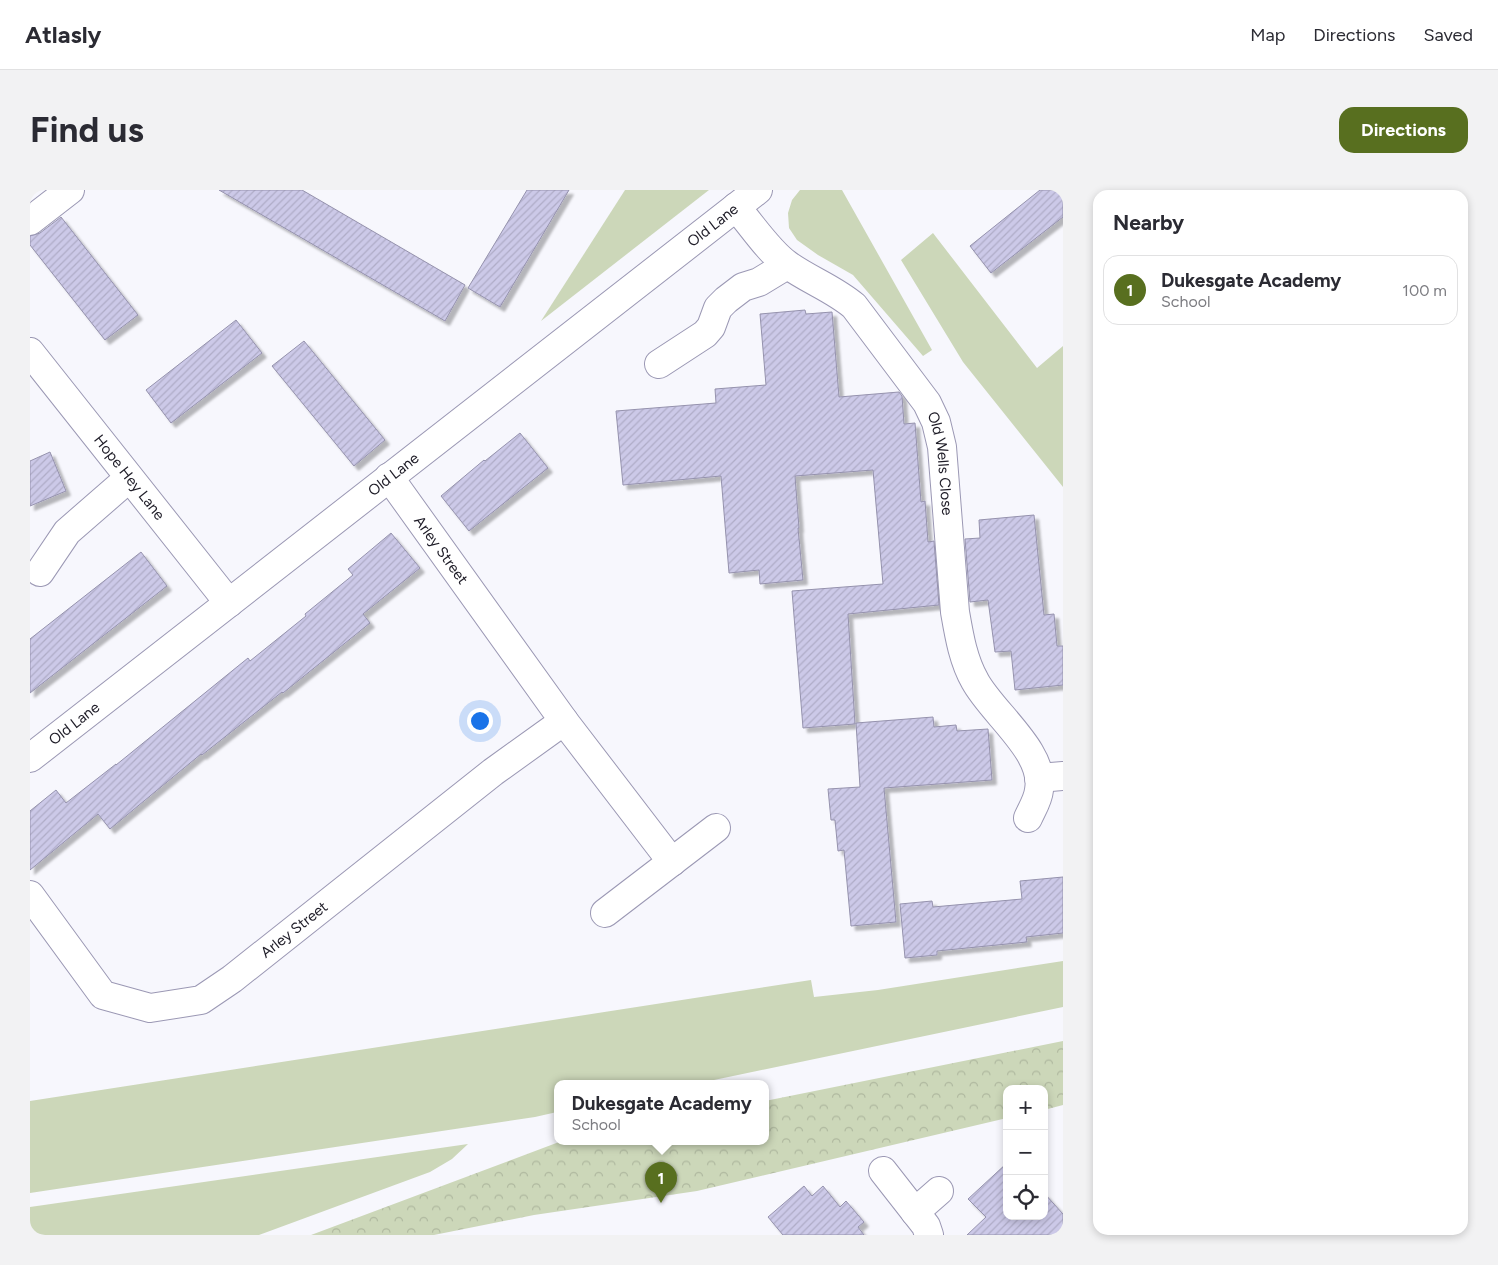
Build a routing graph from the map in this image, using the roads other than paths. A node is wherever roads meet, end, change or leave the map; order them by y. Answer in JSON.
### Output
{"nodes":[{"id":1,"x":70,"y":190,"type":"edge"},
{"id":2,"x":758,"y":190,"type":"edge"},
{"id":3,"x":736,"y":206,"type":"junction"},
{"id":4,"x":30,"y":221,"type":"edge"},
{"id":5,"x":787,"y":265,"type":"junction"},
{"id":6,"x":30,"y":352,"type":"edge"},
{"id":7,"x":659,"y":364,"type":"dead end"},
{"id":8,"x":129,"y":478,"type":"junction"},
{"id":9,"x":389,"y":478,"type":"junction"},
{"id":10,"x":40,"y":572,"type":"dead end"},
{"id":11,"x":229,"y":603,"type":"junction"},
{"id":12,"x":564,"y":721,"type":"junction"},
{"id":13,"x":30,"y":758,"type":"edge"},
{"id":14,"x":1051,"y":777,"type":"edge"},
{"id":15,"x":1028,"y":818,"type":"dead end"},
{"id":16,"x":716,"y":828,"type":"dead end"},
{"id":17,"x":672,"y":862,"type":"junction"},
{"id":18,"x":30,"y":895,"type":"edge"},
{"id":19,"x":605,"y":913,"type":"dead end"},
{"id":20,"x":883,"y":1171,"type":"dead end"},
{"id":21,"x":939,"y":1191,"type":"dead end"},
{"id":22,"x":915,"y":1212,"type":"junction"},
{"id":23,"x":929,"y":1235,"type":"edge"}],
"edges":[{"from":1,"to":4,"type":"street"},
{"from":2,"to":3,"type":"street","name":"Old Lane"},
{"from":3,"to":5,"type":"street","name":"Old Wells Close"},
{"from":3,"to":9,"type":"street","name":"Old Lane"},
{"from":5,"to":7,"type":"street"},
{"from":5,"to":14,"type":"street","name":"Old Wells Close"},
{"from":6,"to":8,"type":"street","name":"Hope Hey Lane"},
{"from":8,"to":10,"type":"street"},
{"from":8,"to":11,"type":"street","name":"Hope Hey Lane"},
{"from":9,"to":11,"type":"street","name":"Old Lane"},
{"from":9,"to":12,"type":"street","name":"Arley Street"},
{"from":11,"to":13,"type":"street","name":"Old Lane"},
{"from":12,"to":17,"type":"street","name":"Arley Street"},
{"from":12,"to":18,"type":"street","name":"Arley Street"},
{"from":14,"to":15,"type":"street","name":"Old Wells Close"},
{"from":16,"to":17,"type":"street"},
{"from":17,"to":19,"type":"street"},
{"from":20,"to":22,"type":"street"},
{"from":21,"to":22,"type":"street"},
{"from":22,"to":23,"type":"street"}]}
